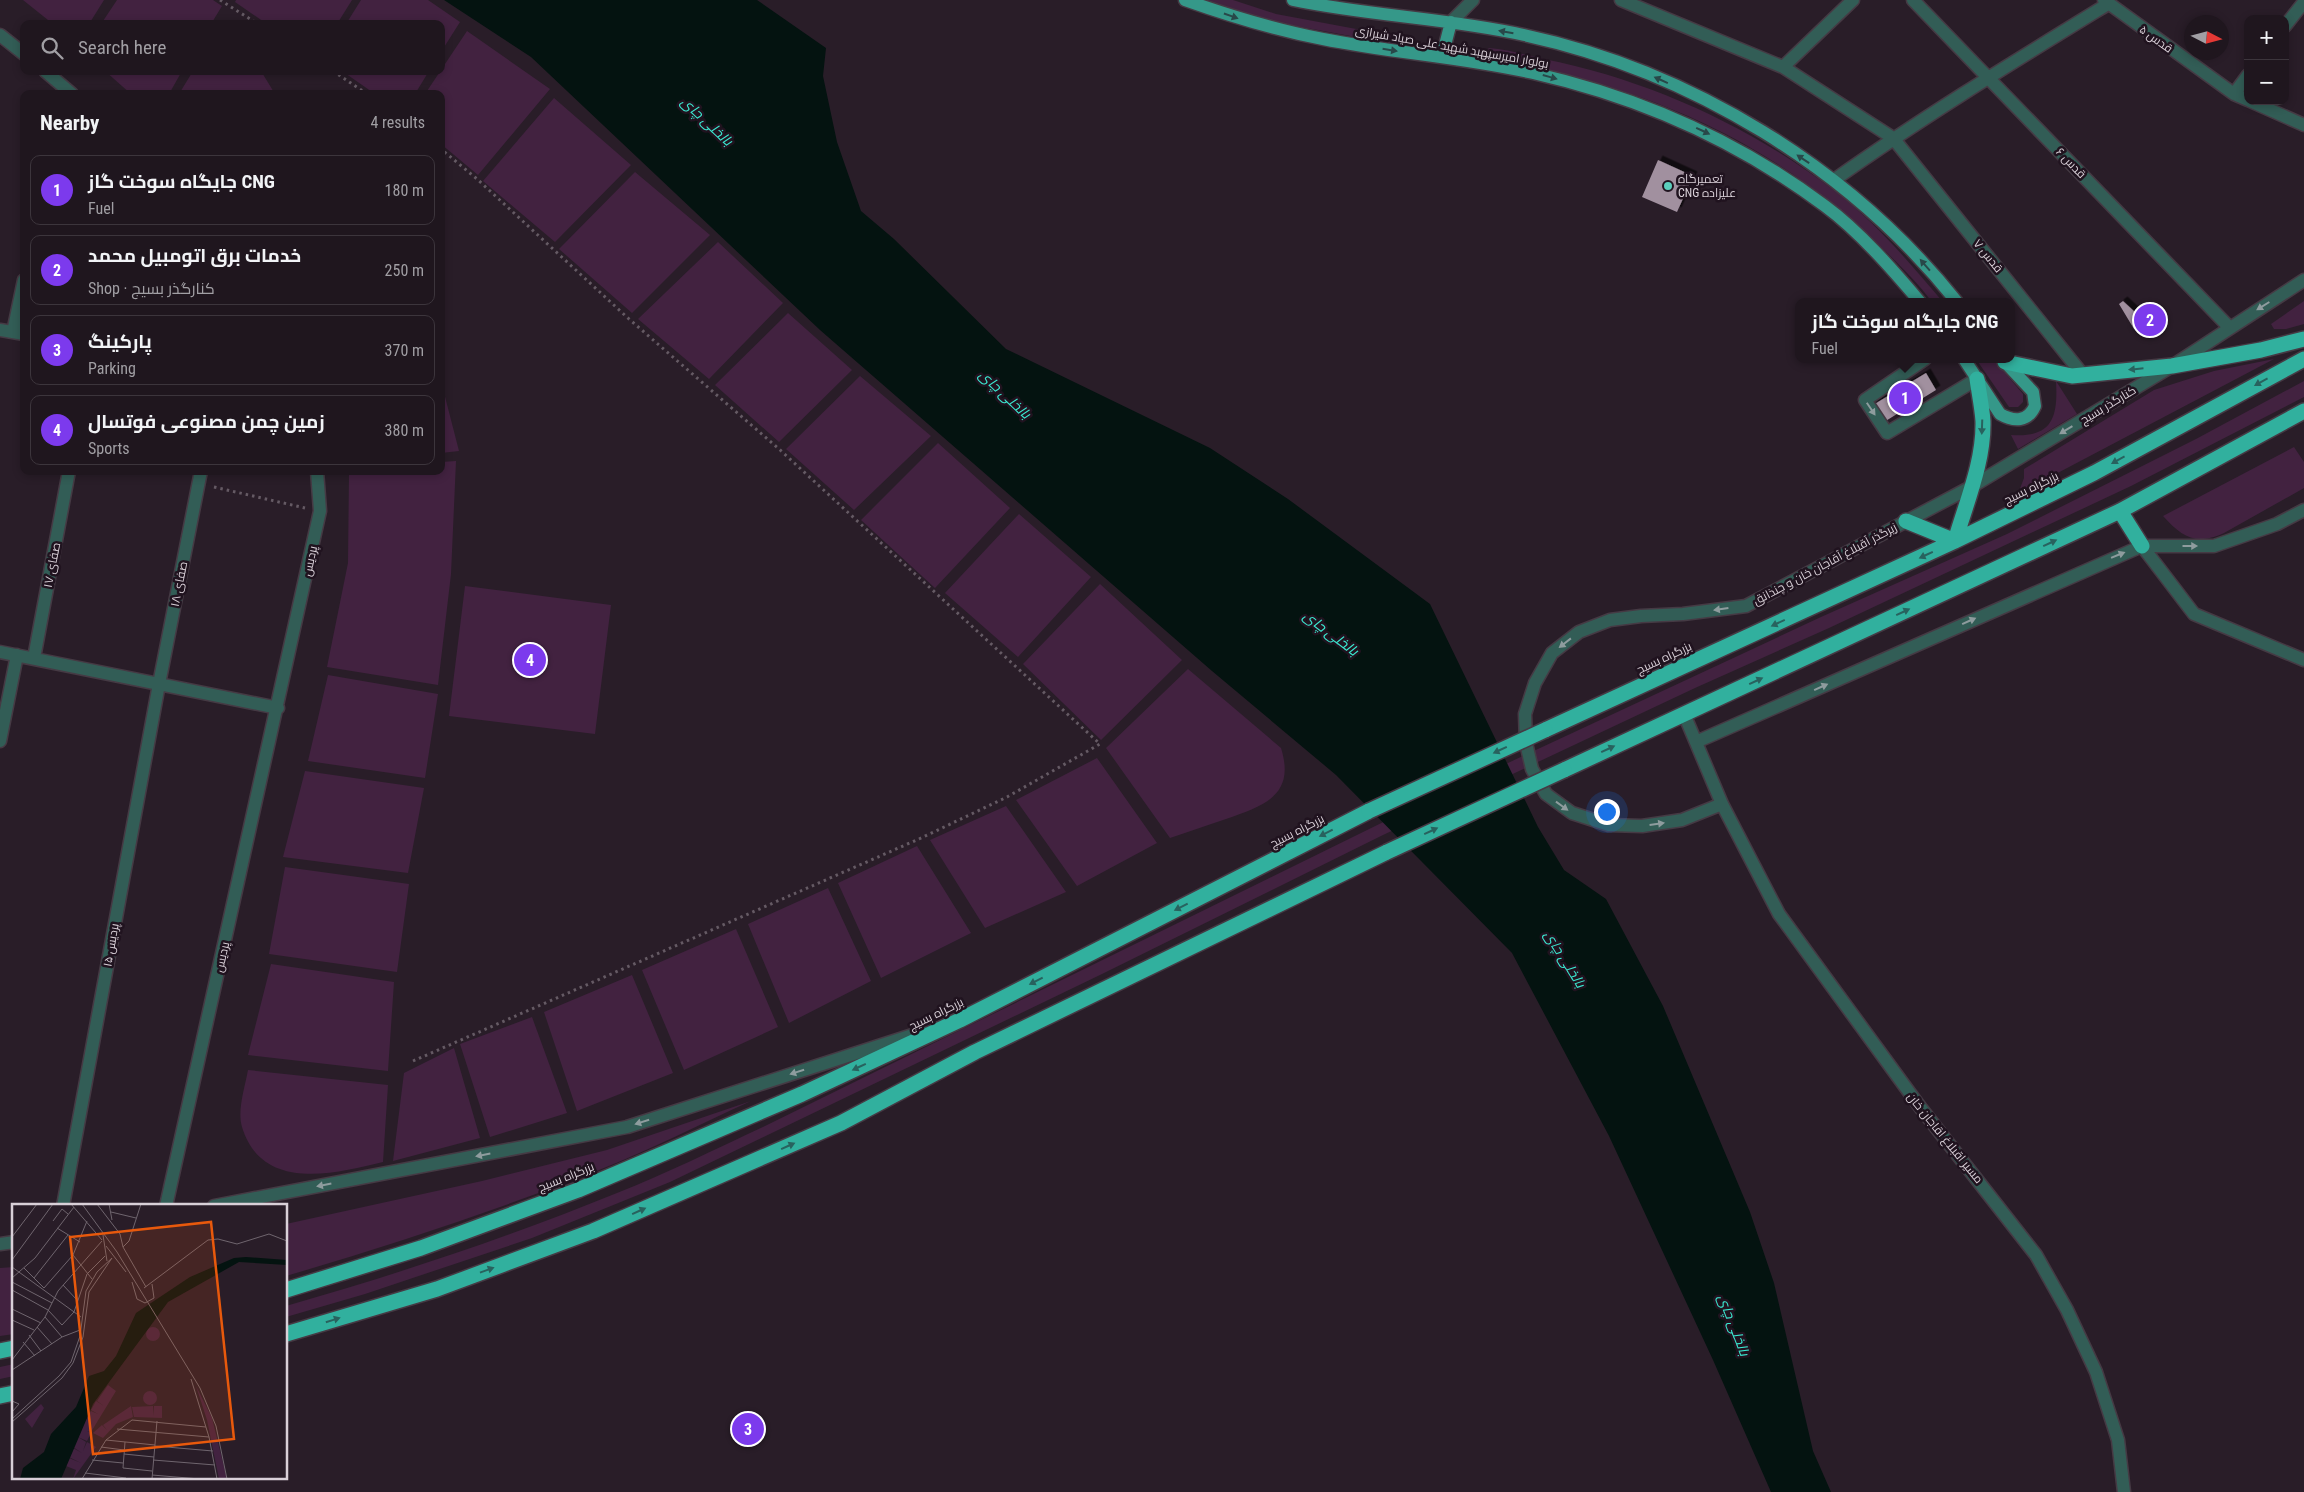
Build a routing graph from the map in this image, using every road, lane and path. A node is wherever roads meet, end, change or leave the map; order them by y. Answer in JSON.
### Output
{"nodes":[{"id":1,"x":220,"y":0,"type":"edge"},
{"id":2,"x":1185,"y":0,"type":"edge"},
{"id":3,"x":1293,"y":0,"type":"edge"},
{"id":4,"x":1473,"y":0,"type":"edge"},
{"id":5,"x":1621,"y":0,"type":"edge"},
{"id":6,"x":1853,"y":0,"type":"edge"},
{"id":7,"x":1913,"y":0,"type":"edge"},
{"id":8,"x":1311,"y":2,"type":"edge"},
{"id":9,"x":1638,"y":2,"type":"edge"},
{"id":10,"x":2106,"y":2,"type":"edge"},
{"id":11,"x":2304,"y":2,"type":"edge"},
{"id":12,"x":252,"y":20,"type":"edge"},
{"id":13,"x":2289,"y":21,"type":"edge"},
{"id":14,"x":1451,"y":22,"type":"junction"},
{"id":15,"x":0,"y":35,"type":"edge"},
{"id":16,"x":20,"y":51,"type":"edge"},
{"id":17,"x":1442,"y":57,"type":"junction"},
{"id":18,"x":1783,"y":67,"type":"junction"},
{"id":19,"x":49,"y":75,"type":"edge"},
{"id":20,"x":339,"y":75,"type":"edge"},
{"id":21,"x":1988,"y":77,"type":"junction"},
{"id":22,"x":2244,"y":81,"type":"edge"},
{"id":23,"x":65,"y":90,"type":"edge"},
{"id":24,"x":361,"y":90,"type":"edge"},
{"id":25,"x":2234,"y":94,"type":"junction"},
{"id":26,"x":2244,"y":99,"type":"edge"},
{"id":27,"x":2258,"y":105,"type":"edge"},
{"id":28,"x":2304,"y":126,"type":"edge"},
{"id":29,"x":1893,"y":138,"type":"junction"},
{"id":30,"x":445,"y":153,"type":"edge"},
{"id":31,"x":1834,"y":180,"type":"junction"},
{"id":32,"x":2304,"y":280,"type":"edge"},
{"id":33,"x":20,"y":297,"type":"edge"},
{"id":34,"x":1917,"y":298,"type":"edge"},
{"id":35,"x":1953,"y":298,"type":"edge"},
{"id":36,"x":2229,"y":327,"type":"junction"},
{"id":37,"x":12,"y":332,"type":"edge"},
{"id":38,"x":2304,"y":339,"type":"edge"},
{"id":39,"x":2304,"y":359,"type":"edge"},
{"id":40,"x":1919,"y":363,"type":"edge"},
{"id":41,"x":1967,"y":363,"type":"edge"},
{"id":42,"x":2006,"y":363,"type":"edge"},
{"id":43,"x":2013,"y":363,"type":"edge"},
{"id":44,"x":2172,"y":366,"type":"junction"},
{"id":45,"x":2083,"y":374,"type":"junction"},
{"id":46,"x":1977,"y":379,"type":"junction"},
{"id":47,"x":2304,"y":410,"type":"edge"},
{"id":48,"x":68,"y":475,"type":"edge"},
{"id":49,"x":318,"y":475,"type":"edge"},
{"id":50,"x":200,"y":478,"type":"edge"},
{"id":51,"x":1971,"y":487,"type":"junction"},
{"id":52,"x":2304,"y":510,"type":"edge"},
{"id":53,"x":320,"y":511,"type":"junction"},
{"id":54,"x":2120,"y":511,"type":"junction"},
{"id":55,"x":1906,"y":521,"type":"junction"},
{"id":56,"x":1955,"y":541,"type":"junction"},
{"id":57,"x":2142,"y":546,"type":"junction"},
{"id":58,"x":0,"y":652,"type":"edge"},
{"id":59,"x":17,"y":655,"type":"junction"},
{"id":60,"x":34,"y":658,"type":"junction"},
{"id":61,"x":2304,"y":660,"type":"edge"},
{"id":62,"x":159,"y":684,"type":"junction"},
{"id":63,"x":278,"y":708,"type":"junction"},
{"id":64,"x":1684,"y":714,"type":"junction"},
{"id":65,"x":0,"y":741,"type":"edge"},
{"id":66,"x":1696,"y":742,"type":"junction"},
{"id":67,"x":1722,"y":804,"type":"junction"},
{"id":68,"x":960,"y":1020,"type":"junction"},
{"id":69,"x":413,"y":1061,"type":"dead end"},
{"id":70,"x":63,"y":1204,"type":"edge"},
{"id":71,"x":166,"y":1204,"type":"edge"},
{"id":72,"x":224,"y":1204,"type":"edge"},
{"id":73,"x":288,"y":1289,"type":"edge"},
{"id":74,"x":288,"y":1333,"type":"edge"},
{"id":75,"x":2124,"y":1492,"type":"edge"}],
"edges":[{"from":1,"to":12,"type":"path"},
{"from":2,"to":17,"type":"main road","name":"بولوار امیرسپهبد شهید علی صیاد شیرازی","one_way":true},
{"from":3,"to":8,"type":"main road","name":"بولوار امیرسپهبد شهید علی صیاد شیرازی"},
{"from":4,"to":14,"type":"street"},
{"from":5,"to":9,"type":"street","name":"قدس ۷"},
{"from":6,"to":18,"type":"street"},
{"from":7,"to":21,"type":"street","name":"قدس ۶"},
{"from":8,"to":14,"type":"main road","name":"بولوار امیرسپهبد شهید علی صیاد شیرازی"},
{"from":9,"to":18,"type":"street","name":"قدس ۷"},
{"from":10,"to":21,"type":"street"},
{"from":10,"to":25,"type":"street","name":"قدس ۵"},
{"from":11,"to":13,"type":"street"},
{"from":14,"to":17,"type":"main road"},
{"from":31,"to":14,"type":"main road","name":"بولوار امیرسپهبد شهید علی صیاد شیرازی","one_way":true},
{"from":15,"to":16,"type":"street"},
{"from":17,"to":34,"type":"main road","name":"بولوار امیرسپهبد شهید علی صیاد شیرازی","one_way":true},
{"from":18,"to":29,"type":"street","name":"قدس ۷"},
{"from":19,"to":23,"type":"street"},
{"from":20,"to":24,"type":"path"},
{"from":21,"to":29,"type":"street"},
{"from":21,"to":36,"type":"street","name":"قدس ۶"},
{"from":22,"to":25,"type":"street"},
{"from":25,"to":26,"type":"street","name":"قدس ۵"},
{"from":27,"to":28,"type":"street","name":"قدس ۵"},
{"from":29,"to":31,"type":"street"},
{"from":29,"to":45,"type":"street","name":"قدس ۷"},
{"from":30,"to":69,"type":"path"},
{"from":35,"to":31,"type":"main road","name":"بولوار امیرسپهبد شهید علی صیاد شیرازی","one_way":true},
{"from":32,"to":36,"type":"street","name":"کنارگذر بسیج","one_way":true},
{"from":33,"to":37,"type":"street"},
{"from":36,"to":44,"type":"street","name":"کنارگذر بسیج"},
{"from":38,"to":44,"type":"highway"},
{"from":39,"to":56,"type":"highway","name":"بزرگراه بسیج","one_way":true},
{"from":40,"to":46,"type":"street","one_way":true},
{"from":41,"to":46,"type":"main road"},
{"from":42,"to":46,"type":"main road"},
{"from":43,"to":45,"type":"highway"},
{"from":44,"to":45,"type":"highway","one_way":true},
{"from":44,"to":51,"type":"street","name":"کنارگذر بسیج","one_way":true},
{"from":46,"to":51,"type":"highway","one_way":true},
{"from":47,"to":54,"type":"highway"},
{"from":48,"to":60,"type":"street","name":"صفای ۱۷"},
{"from":49,"to":53,"type":"street","name":"پردیس"},
{"from":50,"to":53,"type":"path"},
{"from":50,"to":62,"type":"street","name":"صفای ۱۸"},
{"from":51,"to":55,"type":"street","name":"کنارگذر بسیج"},
{"from":51,"to":56,"type":"highway"},
{"from":57,"to":52,"type":"street","one_way":true},
{"from":53,"to":63,"type":"street","name":"پردیس"},
{"from":54,"to":57,"type":"highway"},
{"from":64,"to":54,"type":"highway","one_way":true},
{"from":55,"to":56,"type":"highway"},
{"from":55,"to":67,"type":"street","name":"زیرگذر آقبلاغ آقاجان خان و چنذانق","one_way":true},
{"from":56,"to":68,"type":"highway","name":"بزرگراه بسیج","one_way":true,"bridge":true},
{"from":57,"to":61,"type":"street"},
{"from":66,"to":57,"type":"street","one_way":true},
{"from":58,"to":59,"type":"street"},
{"from":59,"to":60,"type":"street"},
{"from":59,"to":65,"type":"street"},
{"from":60,"to":62,"type":"street"},
{"from":62,"to":63,"type":"street"},
{"from":62,"to":70,"type":"street","name":"پردیس ۱۵"},
{"from":63,"to":71,"type":"street","name":"پردیس"},
{"from":64,"to":66,"type":"street","name":"مسیر اقبلاغ اقاجان خان"},
{"from":74,"to":64,"type":"highway","one_way":true,"bridge":true},
{"from":66,"to":67,"type":"street","name":"مسیر اقبلاغ اقاجان خان"},
{"from":67,"to":75,"type":"street","name":"مسیر اقبلاغ اقاجان خان"},
{"from":68,"to":72,"type":"street","one_way":true},
{"from":68,"to":73,"type":"highway","name":"بزرگراه بسیج","one_way":true}]}
